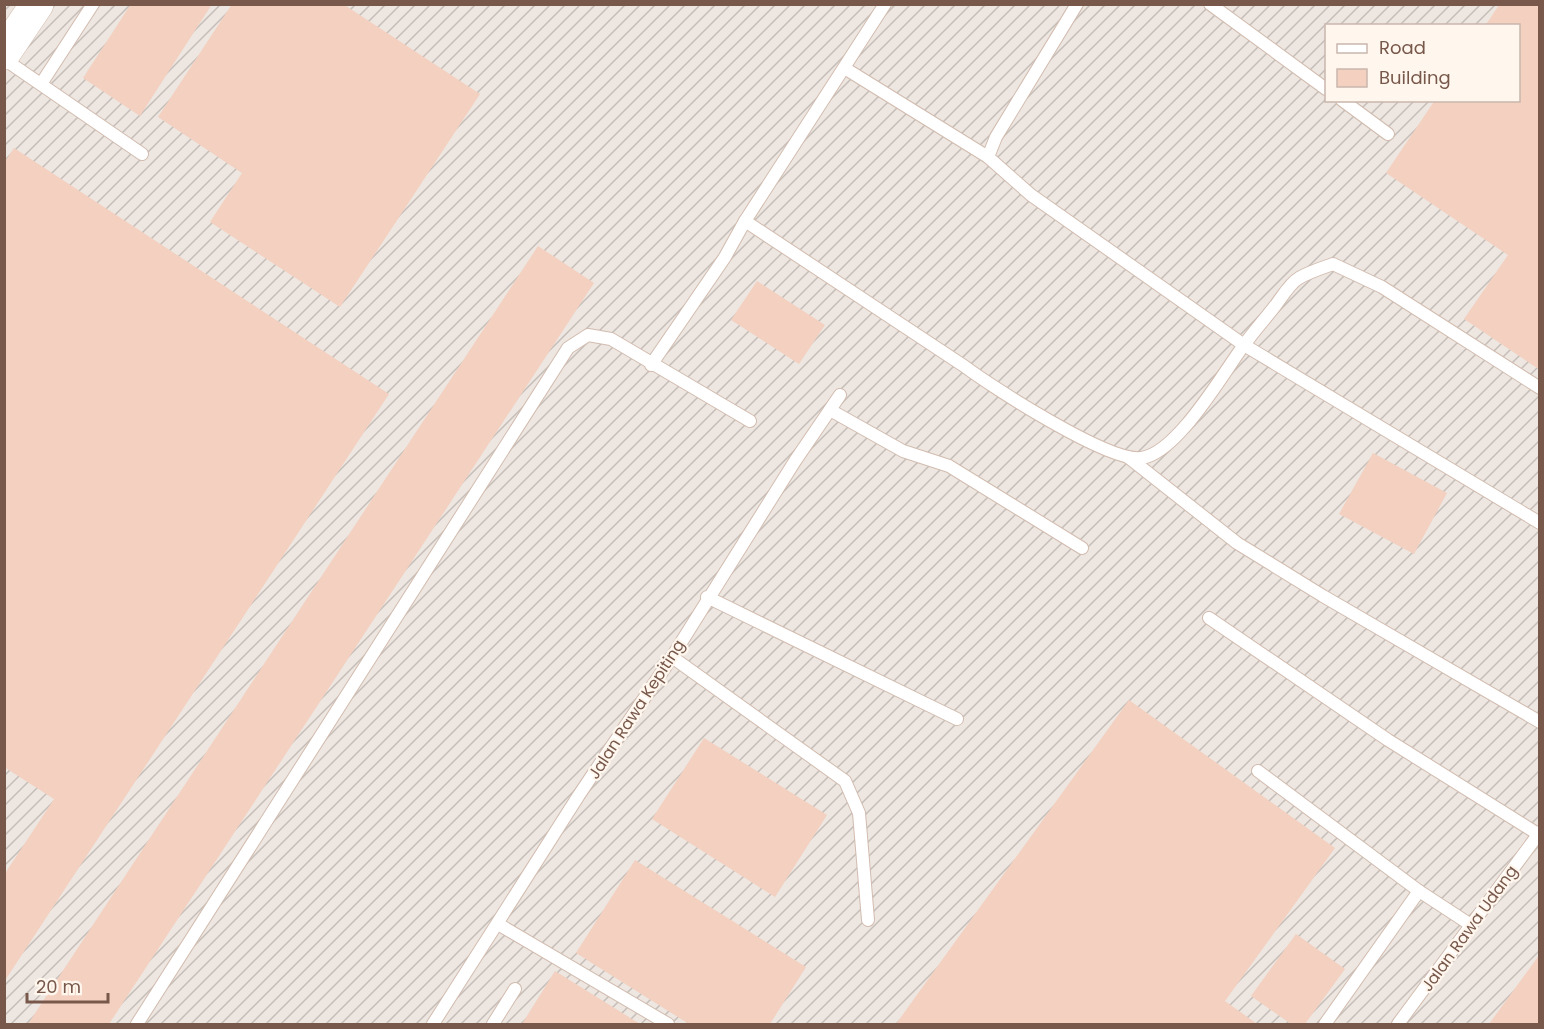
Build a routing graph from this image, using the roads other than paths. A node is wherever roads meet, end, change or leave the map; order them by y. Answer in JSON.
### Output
{"nodes":[{"id":1,"x":37,"y":4,"type":"edge"},
{"id":2,"x":93,"y":4,"type":"edge"},
{"id":3,"x":885,"y":4,"type":"edge"},
{"id":4,"x":1077,"y":4,"type":"edge"},
{"id":5,"x":1210,"y":4,"type":"edge"},
{"id":6,"x":4,"y":53,"type":"edge"},
{"id":7,"x":4,"y":59,"type":"edge"},
{"id":8,"x":846,"y":69,"type":"junction"},
{"id":9,"x":41,"y":84,"type":"junction"},
{"id":10,"x":1325,"y":88,"type":"edge"},
{"id":11,"x":1345,"y":102,"type":"edge"},
{"id":12,"x":1388,"y":134,"type":"dead end"},
{"id":13,"x":142,"y":154,"type":"dead end"},
{"id":14,"x":988,"y":157,"type":"junction"},
{"id":15,"x":745,"y":221,"type":"junction"},
{"id":16,"x":1244,"y":345,"type":"junction"},
{"id":17,"x":651,"y":365,"type":"junction"},
{"id":18,"x":1539,"y":388,"type":"edge"},
{"id":19,"x":840,"y":394,"type":"dead end"},
{"id":20,"x":830,"y":410,"type":"junction"},
{"id":21,"x":750,"y":421,"type":"dead end"},
{"id":22,"x":1126,"y":455,"type":"junction"},
{"id":23,"x":1539,"y":523,"type":"edge"},
{"id":24,"x":1082,"y":548,"type":"dead end"},
{"id":25,"x":707,"y":597,"type":"junction"},
{"id":26,"x":1209,"y":618,"type":"dead end"},
{"id":27,"x":672,"y":657,"type":"junction"},
{"id":28,"x":957,"y":719,"type":"dead end"},
{"id":29,"x":1539,"y":723,"type":"edge"},
{"id":30,"x":1258,"y":771,"type":"dead end"},
{"id":31,"x":1539,"y":833,"type":"edge"},
{"id":32,"x":1419,"y":891,"type":"junction"},
{"id":33,"x":868,"y":920,"type":"dead end"},
{"id":34,"x":498,"y":924,"type":"junction"},
{"id":35,"x":1471,"y":926,"type":"junction"},
{"id":36,"x":515,"y":989,"type":"dead end"},
{"id":37,"x":138,"y":1024,"type":"edge"},
{"id":38,"x":433,"y":1024,"type":"edge"},
{"id":39,"x":493,"y":1024,"type":"edge"},
{"id":40,"x":668,"y":1024,"type":"edge"},
{"id":41,"x":1325,"y":1024,"type":"edge"},
{"id":42,"x":1398,"y":1024,"type":"edge"}],
"edges":[{"from":1,"to":6,"type":"street"},
{"from":2,"to":9,"type":"lane"},
{"from":3,"to":8,"type":"lane"},
{"from":4,"to":14,"type":"lane"},
{"from":5,"to":10,"type":"lane"},
{"from":7,"to":9,"type":"lane"},
{"from":8,"to":14,"type":"lane"},
{"from":8,"to":15,"type":"lane"},
{"from":9,"to":13,"type":"lane"},
{"from":11,"to":12,"type":"lane"},
{"from":14,"to":16,"type":"lane"},
{"from":15,"to":17,"type":"lane"},
{"from":15,"to":22,"type":"lane"},
{"from":16,"to":18,"type":"lane"},
{"from":16,"to":22,"type":"lane"},
{"from":16,"to":23,"type":"lane"},
{"from":17,"to":21,"type":"lane"},
{"from":17,"to":37,"type":"lane"},
{"from":19,"to":20,"type":"lane","name":"Jalan Rawa Kepiting"},
{"from":20,"to":24,"type":"lane"},
{"from":20,"to":25,"type":"lane","name":"Jalan Rawa Kepiting"},
{"from":22,"to":29,"type":"lane"},
{"from":25,"to":27,"type":"lane","name":"Jalan Rawa Kepiting"},
{"from":25,"to":28,"type":"lane"},
{"from":26,"to":31,"type":"lane"},
{"from":27,"to":33,"type":"lane"},
{"from":27,"to":34,"type":"lane","name":"Jalan Rawa Kepiting"},
{"from":30,"to":32,"type":"lane"},
{"from":31,"to":35,"type":"lane","name":"Jalan Rawa Udang"},
{"from":32,"to":35,"type":"lane"},
{"from":32,"to":41,"type":"lane"},
{"from":34,"to":38,"type":"lane","name":"Jalan Rawa Kepiting"},
{"from":34,"to":40,"type":"lane"},
{"from":35,"to":42,"type":"lane","name":"Jalan Rawa Udang"},
{"from":36,"to":39,"type":"lane"}]}
